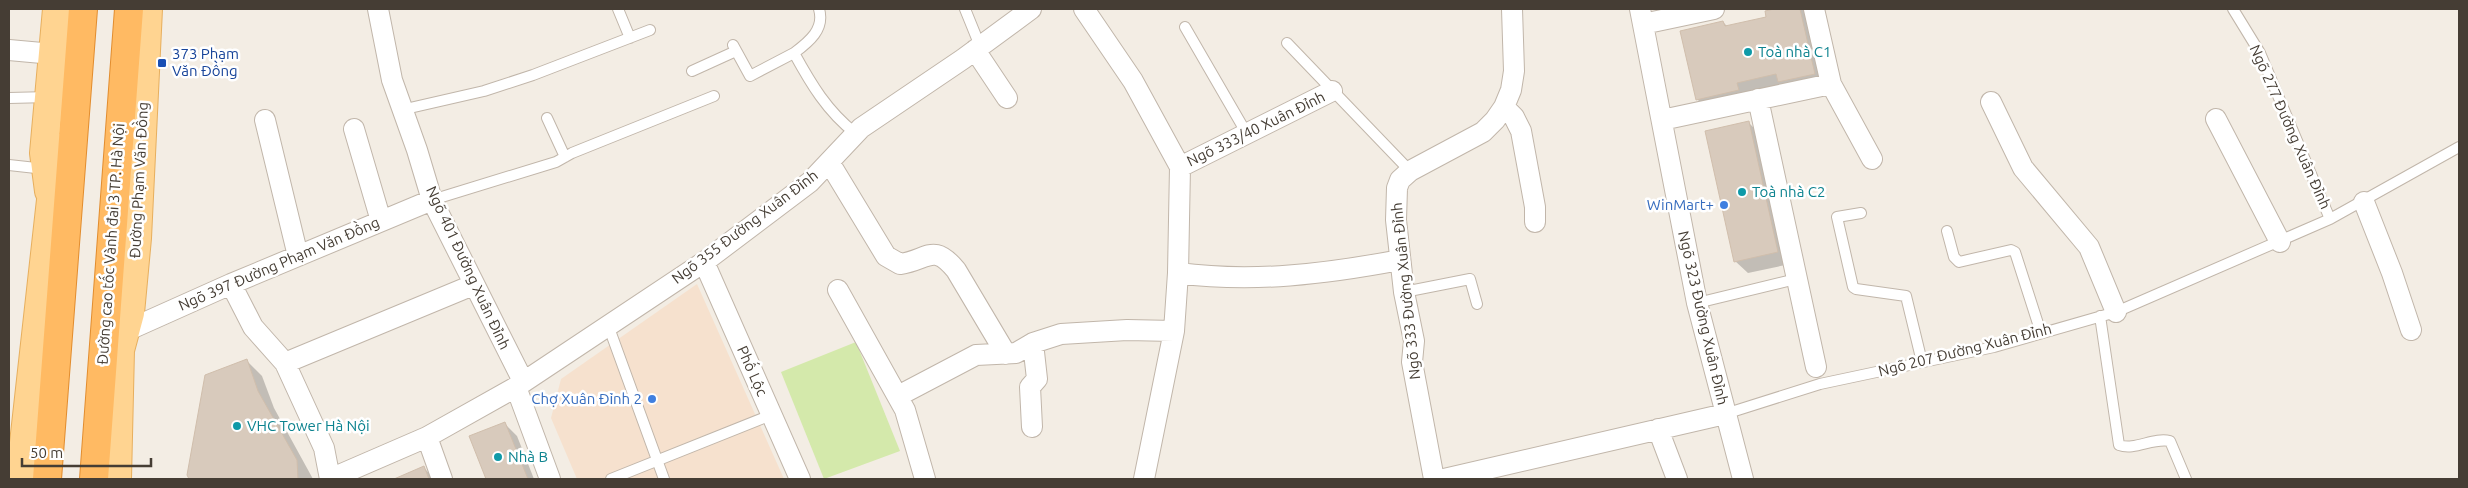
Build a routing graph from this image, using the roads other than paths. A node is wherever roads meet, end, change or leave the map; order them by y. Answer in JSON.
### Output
{"nodes":[{"id":1,"x":57,"y":9,"type":"edge"},
{"id":2,"x":74,"y":9,"type":"edge"},
{"id":3,"x":83,"y":9,"type":"edge"},
{"id":4,"x":129,"y":9,"type":"edge"},
{"id":5,"x":134,"y":9,"type":"edge"},
{"id":6,"x":148,"y":9,"type":"edge"},
{"id":7,"x":378,"y":9,"type":"edge"},
{"id":8,"x":618,"y":9,"type":"edge"},
{"id":9,"x":819,"y":9,"type":"edge"},
{"id":10,"x":965,"y":9,"type":"edge"},
{"id":11,"x":1031,"y":9,"type":"edge"},
{"id":12,"x":1084,"y":9,"type":"edge"},
{"id":13,"x":1512,"y":9,"type":"edge"},
{"id":14,"x":1714,"y":9,"type":"edge"},
{"id":15,"x":1814,"y":9,"type":"edge"},
{"id":16,"x":2233,"y":9,"type":"edge"},
{"id":17,"x":1642,"y":16,"type":"edge"},
{"id":18,"x":1185,"y":27,"type":"dead end"},
{"id":19,"x":650,"y":30,"type":"dead end"},
{"id":20,"x":630,"y":38,"type":"junction"},
{"id":21,"x":1287,"y":43,"type":"dead end"},
{"id":22,"x":978,"y":48,"type":"junction"},
{"id":23,"x":9,"y":50,"type":"edge"},
{"id":24,"x":794,"y":53,"type":"junction"},
{"id":25,"x":53,"y":54,"type":"junction"},
{"id":26,"x":692,"y":71,"type":"dead end"},
{"id":27,"x":1831,"y":84,"type":"junction"},
{"id":28,"x":1332,"y":91,"type":"junction"},
{"id":29,"x":714,"y":96,"type":"dead end"},
{"id":30,"x":50,"y":97,"type":"junction"},
{"id":31,"x":9,"y":98,"type":"edge"},
{"id":32,"x":1007,"y":98,"type":"dead end"},
{"id":33,"x":1758,"y":99,"type":"junction"},
{"id":34,"x":1991,"y":102,"type":"dead end"},
{"id":35,"x":1504,"y":107,"type":"junction"},
{"id":36,"x":401,"y":110,"type":"junction"},
{"id":37,"x":547,"y":118,"type":"dead end"},
{"id":38,"x":2216,"y":118,"type":"dead end"},
{"id":39,"x":265,"y":120,"type":"dead end"},
{"id":40,"x":1662,"y":120,"type":"junction"},
{"id":41,"x":354,"y":129,"type":"dead end"},
{"id":42,"x":856,"y":133,"type":"junction"},
{"id":43,"x":1247,"y":134,"type":"junction"},
{"id":44,"x":2459,"y":147,"type":"edge"},
{"id":45,"x":565,"y":157,"type":"junction"},
{"id":46,"x":1872,"y":159,"type":"dead end"},
{"id":47,"x":828,"y":162,"type":"junction"},
{"id":48,"x":9,"y":165,"type":"edge"},
{"id":49,"x":1180,"y":167,"type":"junction"},
{"id":50,"x":46,"y":169,"type":"junction"},
{"id":51,"x":1410,"y":170,"type":"junction"},
{"id":52,"x":51,"y":200,"type":"junction"},
{"id":53,"x":432,"y":200,"type":"junction"},
{"id":54,"x":2364,"y":202,"type":"junction"},
{"id":55,"x":1861,"y":213,"type":"dead end"},
{"id":56,"x":2330,"y":219,"type":"junction"},
{"id":57,"x":381,"y":221,"type":"junction"},
{"id":58,"x":1535,"y":222,"type":"dead end"},
{"id":59,"x":1947,"y":231,"type":"dead end"},
{"id":60,"x":2280,"y":242,"type":"junction"},
{"id":61,"x":298,"y":256,"type":"junction"},
{"id":62,"x":1400,"y":260,"type":"junction"},
{"id":63,"x":704,"y":262,"type":"junction"},
{"id":64,"x":1178,"y":274,"type":"junction"},
{"id":65,"x":1796,"y":279,"type":"junction"},
{"id":66,"x":231,"y":284,"type":"junction"},
{"id":67,"x":473,"y":285,"type":"junction"},
{"id":68,"x":838,"y":290,"type":"dead end"},
{"id":69,"x":1404,"y":292,"type":"junction"},
{"id":70,"x":1697,"y":303,"type":"junction"},
{"id":71,"x":1477,"y":304,"type":"dead end"},
{"id":72,"x":2108,"y":314,"type":"junction"},
{"id":73,"x":608,"y":325,"type":"junction"},
{"id":74,"x":2410,"y":330,"type":"dead end"},
{"id":75,"x":1174,"y":331,"type":"junction"},
{"id":76,"x":2041,"y":333,"type":"junction"},
{"id":77,"x":123,"y":340,"type":"junction"},
{"id":78,"x":1033,"y":343,"type":"junction"},
{"id":79,"x":1006,"y":354,"type":"junction"},
{"id":80,"x":1922,"y":362,"type":"junction"},
{"id":81,"x":285,"y":363,"type":"junction"},
{"id":82,"x":1816,"y":367,"type":"dead end"},
{"id":83,"x":520,"y":384,"type":"junction"},
{"id":84,"x":898,"y":396,"type":"junction"},
{"id":85,"x":1725,"y":414,"type":"junction"},
{"id":86,"x":771,"y":415,"type":"junction"},
{"id":87,"x":1032,"y":428,"type":"dead end"},
{"id":88,"x":1658,"y":430,"type":"junction"},
{"id":89,"x":427,"y":437,"type":"junction"},
{"id":90,"x":657,"y":461,"type":"junction"},
{"id":91,"x":20,"y":479,"type":"edge"},
{"id":92,"x":47,"y":479,"type":"edge"},
{"id":93,"x":94,"y":479,"type":"edge"},
{"id":94,"x":117,"y":479,"type":"edge"},
{"id":95,"x":330,"y":479,"type":"edge"},
{"id":96,"x":442,"y":479,"type":"edge"},
{"id":97,"x":550,"y":479,"type":"edge"},
{"id":98,"x":611,"y":479,"type":"edge"},
{"id":99,"x":664,"y":479,"type":"edge"},
{"id":100,"x":800,"y":479,"type":"edge"},
{"id":101,"x":925,"y":479,"type":"edge"},
{"id":102,"x":1144,"y":479,"type":"edge"},
{"id":103,"x":1445,"y":479,"type":"edge"},
{"id":104,"x":1677,"y":479,"type":"edge"},
{"id":105,"x":1743,"y":479,"type":"edge"},
{"id":106,"x":2186,"y":479,"type":"edge"}],
"edges":[{"from":1,"to":25,"type":"main road"},
{"from":2,"to":52,"type":"main road"},
{"from":3,"to":92,"type":"highway"},
{"from":4,"to":93,"type":"highway","name":"Đường cao tốc Vành đai 3 TP. Hà Nội"},
{"from":5,"to":77,"type":"main road","name":"Đường Phạm Văn Đồng"},
{"from":6,"to":77,"type":"main road","name":"Đường Phạm Văn Đồng"},
{"from":7,"to":36,"type":"street","name":"Ngõ 401 Đường Xuân Đỉnh"},
{"from":8,"to":20,"type":"lane"},
{"from":9,"to":24,"type":"lane"},
{"from":10,"to":22,"type":"lane"},
{"from":11,"to":22,"type":"street","name":"Ngõ 355 Đường Xuân Đỉnh"},
{"from":12,"to":49,"type":"street"},
{"from":13,"to":35,"type":"street","name":"Ngõ 333 Đường Xuân Đỉnh"},
{"from":14,"to":17,"type":"street"},
{"from":15,"to":27,"type":"street"},
{"from":16,"to":56,"type":"lane","name":"Ngõ 277 Đường Xuân Đỉnh"},
{"from":17,"to":40,"type":"street","name":"Ngõ 323 Đường Xuân Đỉnh"},
{"from":18,"to":43,"type":"lane"},
{"from":19,"to":20,"type":"lane"},
{"from":20,"to":36,"type":"lane"},
{"from":21,"to":28,"type":"lane"},
{"from":22,"to":32,"type":"street"},
{"from":22,"to":42,"type":"street","name":"Ngõ 355 Đường Xuân Đỉnh"},
{"from":23,"to":25,"type":"street"},
{"from":24,"to":26,"type":"lane"},
{"from":24,"to":42,"type":"lane"},
{"from":25,"to":30,"type":"main road"},
{"from":27,"to":33,"type":"street"},
{"from":27,"to":46,"type":"street"},
{"from":28,"to":43,"type":"street","name":"Ngõ 333/40 Xuân Đỉnh"},
{"from":28,"to":51,"type":"lane"},
{"from":29,"to":45,"type":"lane"},
{"from":30,"to":31,"type":"lane"},
{"from":30,"to":50,"type":"main road"},
{"from":33,"to":40,"type":"street"},
{"from":33,"to":65,"type":"street"},
{"from":34,"to":72,"type":"street"},
{"from":35,"to":51,"type":"street","name":"Ngõ 333 Đường Xuân Đỉnh"},
{"from":35,"to":58,"type":"street"},
{"from":36,"to":53,"type":"street","name":"Ngõ 401 Đường Xuân Đỉnh"},
{"from":37,"to":45,"type":"lane"},
{"from":38,"to":60,"type":"street"},
{"from":39,"to":61,"type":"street"},
{"from":40,"to":70,"type":"street","name":"Ngõ 323 Đường Xuân Đỉnh"},
{"from":41,"to":57,"type":"street"},
{"from":42,"to":47,"type":"street","name":"Ngõ 355 Đường Xuân Đỉnh"},
{"from":43,"to":49,"type":"street","name":"Ngõ 333/40 Xuân Đỉnh"},
{"from":44,"to":54,"type":"lane","name":"Ngõ 207 Đường Xuân Đỉnh"},
{"from":45,"to":53,"type":"lane"},
{"from":47,"to":63,"type":"street","name":"Ngõ 355 Đường Xuân Đỉnh"},
{"from":47,"to":79,"type":"street"},
{"from":48,"to":50,"type":"lane"},
{"from":49,"to":64,"type":"street"},
{"from":50,"to":52,"type":"main road"},
{"from":51,"to":62,"type":"street","name":"Ngõ 333 Đường Xuân Đỉnh"},
{"from":52,"to":91,"type":"main road"},
{"from":53,"to":57,"type":"street","name":"Ngõ 397 Đường Phạm Văn Đồng"},
{"from":53,"to":67,"type":"street","name":"Ngõ 401 Đường Xuân Đỉnh"},
{"from":54,"to":56,"type":"lane","name":"Ngõ 207 Đường Xuân Đỉnh"},
{"from":54,"to":74,"type":"street"},
{"from":55,"to":80,"type":"lane"},
{"from":56,"to":60,"type":"lane","name":"Ngõ 207 Đường Xuân Đỉnh"},
{"from":57,"to":61,"type":"street","name":"Ngõ 397 Đường Phạm Văn Đồng"},
{"from":59,"to":76,"type":"lane"},
{"from":60,"to":72,"type":"lane","name":"Ngõ 207 Đường Xuân Đỉnh"},
{"from":61,"to":66,"type":"street","name":"Ngõ 397 Đường Phạm Văn Đồng"},
{"from":62,"to":64,"type":"street"},
{"from":62,"to":69,"type":"street","name":"Ngõ 333 Đường Xuân Đỉnh"},
{"from":63,"to":73,"type":"street","name":"Ngõ 355 Đường Xuân Đỉnh"},
{"from":63,"to":86,"type":"street","name":"Phố Lộc"},
{"from":64,"to":75,"type":"street"},
{"from":65,"to":70,"type":"lane"},
{"from":65,"to":82,"type":"street"},
{"from":66,"to":77,"type":"street","name":"Ngõ 397 Đường Phạm Văn Đồng"},
{"from":66,"to":81,"type":"street"},
{"from":67,"to":81,"type":"street"},
{"from":67,"to":83,"type":"street","name":"Ngõ 401 Đường Xuân Đỉnh"},
{"from":68,"to":84,"type":"street"},
{"from":69,"to":71,"type":"lane"},
{"from":69,"to":103,"type":"street","name":"Ngõ 333 Đường Xuân Đỉnh"},
{"from":70,"to":85,"type":"street","name":"Ngõ 323 Đường Xuân Đỉnh"},
{"from":72,"to":76,"type":"lane","name":"Ngõ 207 Đường Xuân Đỉnh"},
{"from":72,"to":106,"type":"lane"},
{"from":73,"to":83,"type":"street","name":"Ngõ 355 Đường Xuân Đỉnh"},
{"from":73,"to":90,"type":"lane"},
{"from":75,"to":78,"type":"street"},
{"from":75,"to":102,"type":"street"},
{"from":76,"to":80,"type":"lane","name":"Ngõ 207 Đường Xuân Đỉnh"},
{"from":77,"to":94,"type":"main road","name":"Đường Phạm Văn Đồng"},
{"from":78,"to":79,"type":"street"},
{"from":78,"to":87,"type":"street"},
{"from":79,"to":84,"type":"street"},
{"from":80,"to":85,"type":"lane","name":"Ngõ 207 Đường Xuân Đỉnh"},
{"from":81,"to":95,"type":"street"},
{"from":83,"to":89,"type":"street","name":"Ngõ 355 Đường Xuân Đỉnh"},
{"from":83,"to":97,"type":"street"},
{"from":84,"to":101,"type":"street"},
{"from":85,"to":88,"type":"street","name":"Ngõ 207 Đường Xuân Đỉnh"},
{"from":85,"to":105,"type":"street","name":"Ngõ 323 Đường Xuân Đỉnh"},
{"from":86,"to":90,"type":"lane"},
{"from":86,"to":100,"type":"street","name":"Phố Lộc"},
{"from":88,"to":103,"type":"street","name":"Ngõ 207 Đường Xuân Đỉnh"},
{"from":88,"to":104,"type":"street"},
{"from":89,"to":95,"type":"street","name":"Ngõ 355 Đường Xuân Đỉnh"},
{"from":89,"to":96,"type":"street"},
{"from":90,"to":98,"type":"lane"},
{"from":90,"to":99,"type":"lane"}]}
